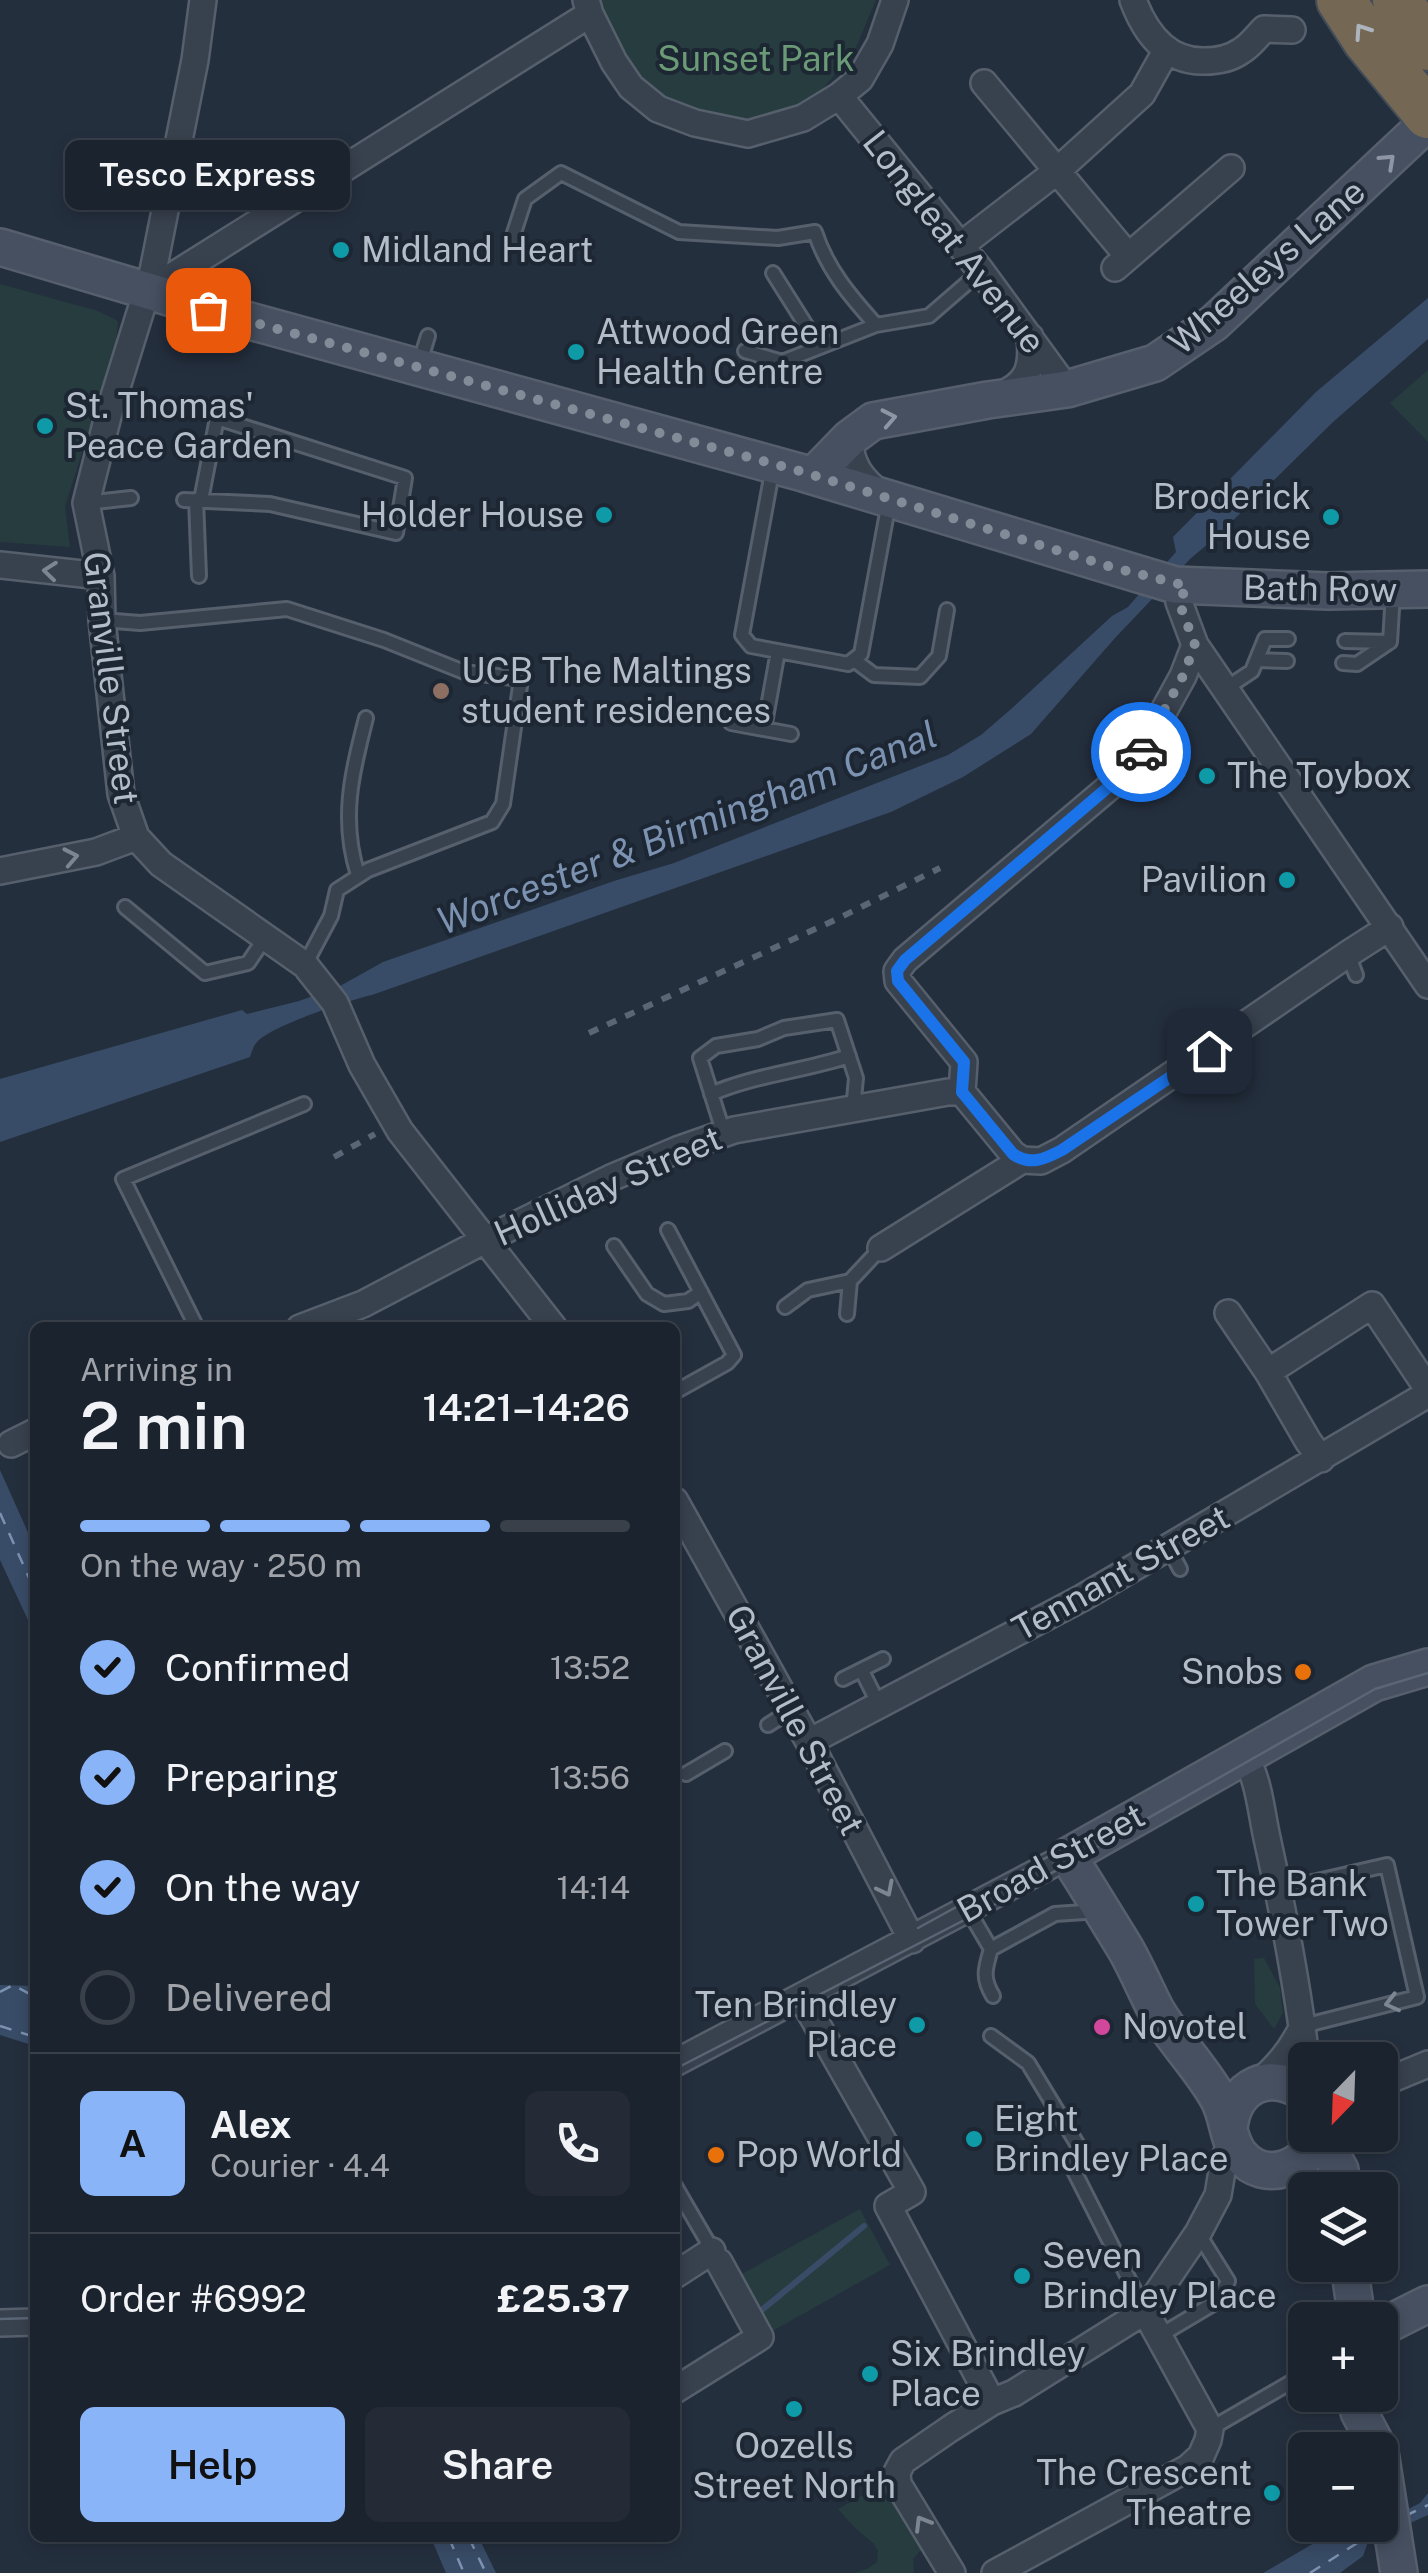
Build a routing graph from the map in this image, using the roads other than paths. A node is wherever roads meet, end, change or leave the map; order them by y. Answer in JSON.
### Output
{"nodes":[{"id":1,"x":203,"y":0,"type":"edge"},
{"id":2,"x":895,"y":0,"type":"edge"},
{"id":3,"x":1133,"y":0,"type":"edge"},
{"id":4,"x":1341,"y":0,"type":"edge"},
{"id":5,"x":1397,"y":0,"type":"edge"},
{"id":6,"x":588,"y":7,"type":"edge"},
{"id":7,"x":1292,"y":30,"type":"dead end"},
{"id":8,"x":1428,"y":46,"type":"edge"},
{"id":9,"x":1166,"y":51,"type":"junction"},
{"id":10,"x":984,"y":83,"type":"dead end"},
{"id":11,"x":839,"y":96,"type":"junction"},
{"id":12,"x":1428,"y":114,"type":"edge"},
{"id":13,"x":1428,"y":122,"type":"edge"},
{"id":14,"x":1231,"y":168,"type":"dead end"},
{"id":15,"x":1057,"y":171,"type":"junction"},
{"id":16,"x":512,"y":242,"type":"dead end"},
{"id":17,"x":960,"y":246,"type":"junction"},
{"id":18,"x":0,"y":247,"type":"edge"},
{"id":19,"x":981,"y":271,"type":"junction"},
{"id":20,"x":773,"y":273,"type":"dead end"},
{"id":21,"x":147,"y":292,"type":"junction"},
{"id":22,"x":876,"y":324,"type":"junction"},
{"id":23,"x":1030,"y":337,"type":"junction"},
{"id":24,"x":820,"y":346,"type":"junction"},
{"id":25,"x":745,"y":351,"type":"dead end"},
{"id":26,"x":1067,"y":389,"type":"junction"},
{"id":27,"x":988,"y":400,"type":"junction"},
{"id":28,"x":850,"y":438,"type":"junction"},
{"id":29,"x":773,"y":464,"type":"junction"},
{"id":30,"x":813,"y":476,"type":"junction"},
{"id":31,"x":131,"y":498,"type":"dead end"},
{"id":32,"x":194,"y":500,"type":"junction"},
{"id":33,"x":889,"y":500,"type":"junction"},
{"id":34,"x":86,"y":502,"type":"junction"},
{"id":35,"x":0,"y":565,"type":"edge"},
{"id":36,"x":101,"y":576,"type":"junction"},
{"id":37,"x":199,"y":576,"type":"dead end"},
{"id":38,"x":1181,"y":586,"type":"junction"},
{"id":39,"x":1393,"y":590,"type":"junction"},
{"id":40,"x":1428,"y":590,"type":"edge"},
{"id":41,"x":947,"y":610,"type":"dead end"},
{"id":42,"x":102,"y":620,"type":"junction"},
{"id":43,"x":1288,"y":640,"type":"dead end"},
{"id":44,"x":1346,"y":641,"type":"dead end"},
{"id":45,"x":1390,"y":642,"type":"junction"},
{"id":46,"x":1195,"y":645,"type":"junction"},
{"id":47,"x":778,"y":651,"type":"junction"},
{"id":48,"x":854,"y":660,"type":"junction"},
{"id":49,"x":1257,"y":660,"type":"junction"},
{"id":50,"x":1286,"y":661,"type":"dead end"},
{"id":51,"x":1344,"y":663,"type":"dead end"},
{"id":52,"x":1226,"y":689,"type":"junction"},
{"id":53,"x":366,"y":718,"type":"dead end"},
{"id":54,"x":731,"y":722,"type":"dead end"},
{"id":55,"x":764,"y":729,"type":"junction"},
{"id":56,"x":791,"y":734,"type":"dead end"},
{"id":57,"x":136,"y":837,"type":"junction"},
{"id":58,"x":0,"y":871,"type":"edge"},
{"id":59,"x":358,"y":875,"type":"junction"},
{"id":60,"x":125,"y":907,"type":"dead end"},
{"id":61,"x":1390,"y":927,"type":"junction"},
{"id":62,"x":265,"y":938,"type":"junction"},
{"id":63,"x":1419,"y":947,"type":"edge"},
{"id":64,"x":305,"y":965,"type":"junction"},
{"id":65,"x":1428,"y":985,"type":"edge"},
{"id":66,"x":848,"y":1056,"type":"junction"},
{"id":67,"x":962,"y":1092,"type":"junction"},
{"id":68,"x":711,"y":1094,"type":"junction"},
{"id":69,"x":304,"y":1104,"type":"dead end"},
{"id":70,"x":853,"y":1110,"type":"junction"},
{"id":71,"x":724,"y":1134,"type":"junction"},
{"id":72,"x":1022,"y":1160,"type":"junction"},
{"id":73,"x":668,"y":1230,"type":"dead end"},
{"id":74,"x":485,"y":1240,"type":"junction"},
{"id":75,"x":614,"y":1246,"type":"dead end"},
{"id":76,"x":881,"y":1248,"type":"joint"},
{"id":77,"x":850,"y":1281,"type":"junction"},
{"id":78,"x":701,"y":1292,"type":"junction"},
{"id":79,"x":785,"y":1307,"type":"dead end"},
{"id":80,"x":1228,"y":1313,"type":"dead end"},
{"id":81,"x":847,"y":1314,"type":"dead end"},
{"id":82,"x":194,"y":1322,"type":"edge"},
{"id":83,"x":316,"y":1322,"type":"edge"},
{"id":84,"x":549,"y":1322,"type":"edge"},
{"id":85,"x":1268,"y":1372,"type":"junction"},
{"id":86,"x":680,"y":1389,"type":"edge"},
{"id":87,"x":1428,"y":1392,"type":"edge"},
{"id":88,"x":30,"y":1434,"type":"edge"},
{"id":89,"x":11,"y":1444,"type":"dead end"},
{"id":90,"x":1321,"y":1458,"type":"junction"},
{"id":91,"x":680,"y":1511,"type":"edge"},
{"id":92,"x":883,"y":1659,"type":"dead end"},
{"id":93,"x":1428,"y":1666,"type":"edge"},
{"id":94,"x":862,"y":1671,"type":"junction"},
{"id":95,"x":843,"y":1679,"type":"dead end"},
{"id":96,"x":879,"y":1705,"type":"junction"},
{"id":97,"x":792,"y":1710,"type":"junction"},
{"id":98,"x":768,"y":1724,"type":"dead end"},
{"id":99,"x":809,"y":1742,"type":"junction"},
{"id":100,"x":725,"y":1751,"type":"dead end"},
{"id":101,"x":1249,"y":1769,"type":"junction"},
{"id":102,"x":686,"y":1774,"type":"dead end"},
{"id":103,"x":1068,"y":1856,"type":"junction"},
{"id":104,"x":1278,"y":1890,"type":"junction"},
{"id":105,"x":968,"y":1910,"type":"junction"},
{"id":106,"x":1100,"y":1911,"type":"junction"},
{"id":107,"x":912,"y":1940,"type":"junction"},
{"id":108,"x":991,"y":1949,"type":"junction"},
{"id":109,"x":993,"y":1996,"type":"dead end"},
{"id":110,"x":802,"y":1998,"type":"junction"},
{"id":111,"x":1302,"y":2026,"type":"junction"},
{"id":112,"x":991,"y":2036,"type":"dead end"},
{"id":113,"x":1304,"y":2042,"type":"edge"},
{"id":114,"x":680,"y":2060,"type":"edge"},
{"id":115,"x":1194,"y":2060,"type":"junction"},
{"id":116,"x":1428,"y":2064,"type":"edge"},
{"id":117,"x":1398,"y":2076,"type":"edge"},
{"id":118,"x":1288,"y":2084,"type":"edge"},
{"id":119,"x":1254,"y":2086,"type":"junction"},
{"id":120,"x":1230,"y":2135,"type":"junction"},
{"id":121,"x":1311,"y":2152,"type":"edge"},
{"id":122,"x":1286,"y":2177,"type":"edge"},
{"id":123,"x":1218,"y":2194,"type":"junction"},
{"id":124,"x":680,"y":2195,"type":"edge"},
{"id":125,"x":1198,"y":2233,"type":"junction"},
{"id":126,"x":913,"y":2251,"type":"junction"},
{"id":127,"x":716,"y":2256,"type":"junction"},
{"id":128,"x":890,"y":2265,"type":"dead end"},
{"id":129,"x":680,"y":2272,"type":"edge"},
{"id":130,"x":1428,"y":2304,"type":"edge"},
{"id":131,"x":1145,"y":2311,"type":"junction"},
{"id":132,"x":1398,"y":2319,"type":"edge"},
{"id":133,"x":30,"y":2322,"type":"edge"},
{"id":134,"x":0,"y":2323,"type":"edge"},
{"id":135,"x":1159,"y":2336,"type":"junction"},
{"id":136,"x":1288,"y":2384,"type":"edge"},
{"id":137,"x":680,"y":2387,"type":"edge"},
{"id":138,"x":992,"y":2402,"type":"junction"},
{"id":139,"x":1210,"y":2430,"type":"junction"},
{"id":140,"x":952,"y":2573,"type":"edge"},
{"id":141,"x":994,"y":2573,"type":"edge"}],
"edges":[{"from":1,"to":21,"type":"street","name":"Granville Street"},
{"from":2,"to":11,"type":"street"},
{"from":3,"to":9,"type":"street"},
{"from":12,"to":4,"type":"highway","one_way":true},
{"from":5,"to":8,"type":"highway"},
{"from":6,"to":11,"type":"street"},
{"from":6,"to":21,"type":"street"},
{"from":7,"to":9,"type":"street"},
{"from":9,"to":15,"type":"street"},
{"from":10,"to":15,"type":"street"},
{"from":11,"to":17,"type":"street","name":"Longleat Avenue"},
{"from":26,"to":13,"type":"street","name":"Wheeleys Lane","one_way":true},
{"from":14,"to":15,"type":"street"},
{"from":15,"to":17,"type":"street"},
{"from":16,"to":22,"type":"lane"},
{"from":17,"to":19,"type":"street","name":"Longleat Avenue"},
{"from":18,"to":21,"type":"street","name":"Bath Row"},
{"from":19,"to":22,"type":"lane"},
{"from":19,"to":23,"type":"street","name":"Longleat Avenue"},
{"from":20,"to":24,"type":"lane"},
{"from":21,"to":29,"type":"street","name":"Bath Row"},
{"from":21,"to":34,"type":"street","name":"Granville Street"},
{"from":22,"to":24,"type":"lane"},
{"from":23,"to":26,"type":"street","name":"Longleat Avenue"},
{"from":23,"to":27,"type":"street"},
{"from":24,"to":25,"type":"lane"},
{"from":26,"to":27,"type":"street","name":"Wheeleys Lane"},
{"from":28,"to":27,"type":"street","name":"Wheeleys Lane","one_way":true},
{"from":28,"to":30,"type":"street","name":"Wheeleys Lane"},
{"from":28,"to":33,"type":"street"},
{"from":29,"to":30,"type":"street","name":"Bath Row"},
{"from":29,"to":47,"type":"lane"},
{"from":30,"to":33,"type":"street","name":"Bath Row"},
{"from":31,"to":34,"type":"lane"},
{"from":32,"to":32,"type":"lane"},
{"from":32,"to":37,"type":"lane"},
{"from":33,"to":38,"type":"street","name":"Bath Row"},
{"from":33,"to":48,"type":"lane"},
{"from":34,"to":36,"type":"street","name":"Granville Street"},
{"from":36,"to":35,"type":"street","one_way":true},
{"from":36,"to":42,"type":"street","name":"Granville Street"},
{"from":38,"to":39,"type":"street","name":"Bath Row"},
{"from":38,"to":46,"type":"street"},
{"from":39,"to":40,"type":"street","name":"Bath Row"},
{"from":39,"to":45,"type":"lane"},
{"from":41,"to":48,"type":"lane"},
{"from":42,"to":57,"type":"street","name":"Granville Street"},
{"from":42,"to":59,"type":"lane"},
{"from":43,"to":49,"type":"lane"},
{"from":44,"to":45,"type":"lane"},
{"from":45,"to":51,"type":"lane"},
{"from":46,"to":52,"type":"street"},
{"from":46,"to":67,"type":"street"},
{"from":47,"to":48,"type":"lane"},
{"from":47,"to":55,"type":"lane"},
{"from":49,"to":50,"type":"lane"},
{"from":49,"to":52,"type":"lane"},
{"from":52,"to":61,"type":"street"},
{"from":53,"to":59,"type":"lane"},
{"from":54,"to":55,"type":"lane"},
{"from":55,"to":56,"type":"lane"},
{"from":58,"to":57,"type":"street","one_way":true},
{"from":57,"to":62,"type":"street","name":"Granville Street"},
{"from":59,"to":64,"type":"lane"},
{"from":60,"to":62,"type":"lane"},
{"from":61,"to":63,"type":"street"},
{"from":61,"to":72,"type":"street"},
{"from":62,"to":64,"type":"street","name":"Granville Street"},
{"from":63,"to":65,"type":"street"},
{"from":64,"to":74,"type":"street","name":"Granville Street"},
{"from":66,"to":68,"type":"lane"},
{"from":66,"to":68,"type":"lane"},
{"from":66,"to":70,"type":"lane"},
{"from":67,"to":70,"type":"street","name":"Holliday Street"},
{"from":67,"to":72,"type":"street"},
{"from":68,"to":71,"type":"lane"},
{"from":69,"to":82,"type":"lane"},
{"from":70,"to":71,"type":"street","name":"Holliday Street"},
{"from":71,"to":74,"type":"street","name":"Holliday Street"},
{"from":72,"to":76,"type":"street"},
{"from":73,"to":78,"type":"lane"},
{"from":74,"to":83,"type":"street","name":"Holliday Street"},
{"from":74,"to":84,"type":"street","name":"Granville Street"},
{"from":75,"to":78,"type":"lane"},
{"from":76,"to":77,"type":"lane"},
{"from":77,"to":79,"type":"lane"},
{"from":77,"to":81,"type":"lane"},
{"from":78,"to":86,"type":"lane"},
{"from":80,"to":85,"type":"street"},
{"from":85,"to":87,"type":"street"},
{"from":85,"to":90,"type":"street"},
{"from":87,"to":90,"type":"street","name":"Tennant Street"},
{"from":88,"to":89,"type":"street"},
{"from":90,"to":96,"type":"street","name":"Tennant Street"},
{"from":91,"to":97,"type":"street","name":"Granville Street"},
{"from":92,"to":94,"type":"lane"},
{"from":93,"to":101,"type":"street","name":"Broad Street"},
{"from":94,"to":95,"type":"lane"},
{"from":94,"to":96,"type":"lane"},
{"from":96,"to":99,"type":"street","name":"Tennant Street"},
{"from":97,"to":98,"type":"lane"},
{"from":97,"to":99,"type":"street","name":"Granville Street"},
{"from":99,"to":107,"type":"street","name":"Granville Street","one_way":true},
{"from":100,"to":102,"type":"lane"},
{"from":101,"to":103,"type":"street","name":"Broad Street"},
{"from":101,"to":104,"type":"street"},
{"from":103,"to":105,"type":"street","name":"Broad Street"},
{"from":103,"to":106,"type":"street"},
{"from":104,"to":111,"type":"street"},
{"from":104,"to":111,"type":"lane","one_way":true},
{"from":105,"to":107,"type":"street","name":"Broad Street"},
{"from":105,"to":108,"type":"lane"},
{"from":106,"to":108,"type":"lane"},
{"from":106,"to":115,"type":"street"},
{"from":107,"to":110,"type":"street","name":"Broad Street"},
{"from":108,"to":109,"type":"lane"},
{"from":110,"to":114,"type":"street","name":"Broad Street"},
{"from":110,"to":126,"type":"street"},
{"from":111,"to":113,"type":"street"},
{"from":111,"to":119,"type":"street"},
{"from":112,"to":131,"type":"lane"},
{"from":115,"to":119,"type":"street"},
{"from":115,"to":120,"type":"street"},
{"from":116,"to":117,"type":"street"},
{"from":118,"to":119,"type":"street"},
{"from":119,"to":120,"type":"street"},
{"from":120,"to":122,"type":"street"},
{"from":120,"to":123,"type":"street"},
{"from":121,"to":122,"type":"street"},
{"from":122,"to":123,"type":"street"},
{"from":123,"to":125,"type":"street"},
{"from":124,"to":127,"type":"lane"},
{"from":125,"to":131,"type":"street"},
{"from":125,"to":135,"type":"lane"},
{"from":126,"to":128,"type":"street"},
{"from":126,"to":138,"type":"street"},
{"from":127,"to":129,"type":"street"},
{"from":127,"to":137,"type":"street"},
{"from":130,"to":132,"type":"street"},
{"from":131,"to":135,"type":"street"},
{"from":131,"to":138,"type":"street"},
{"from":133,"to":134,"type":"street"},
{"from":135,"to":139,"type":"street"},
{"from":136,"to":139,"type":"lane"},
{"from":140,"to":138,"type":"street","one_way":true},
{"from":139,"to":141,"type":"street"}]}
